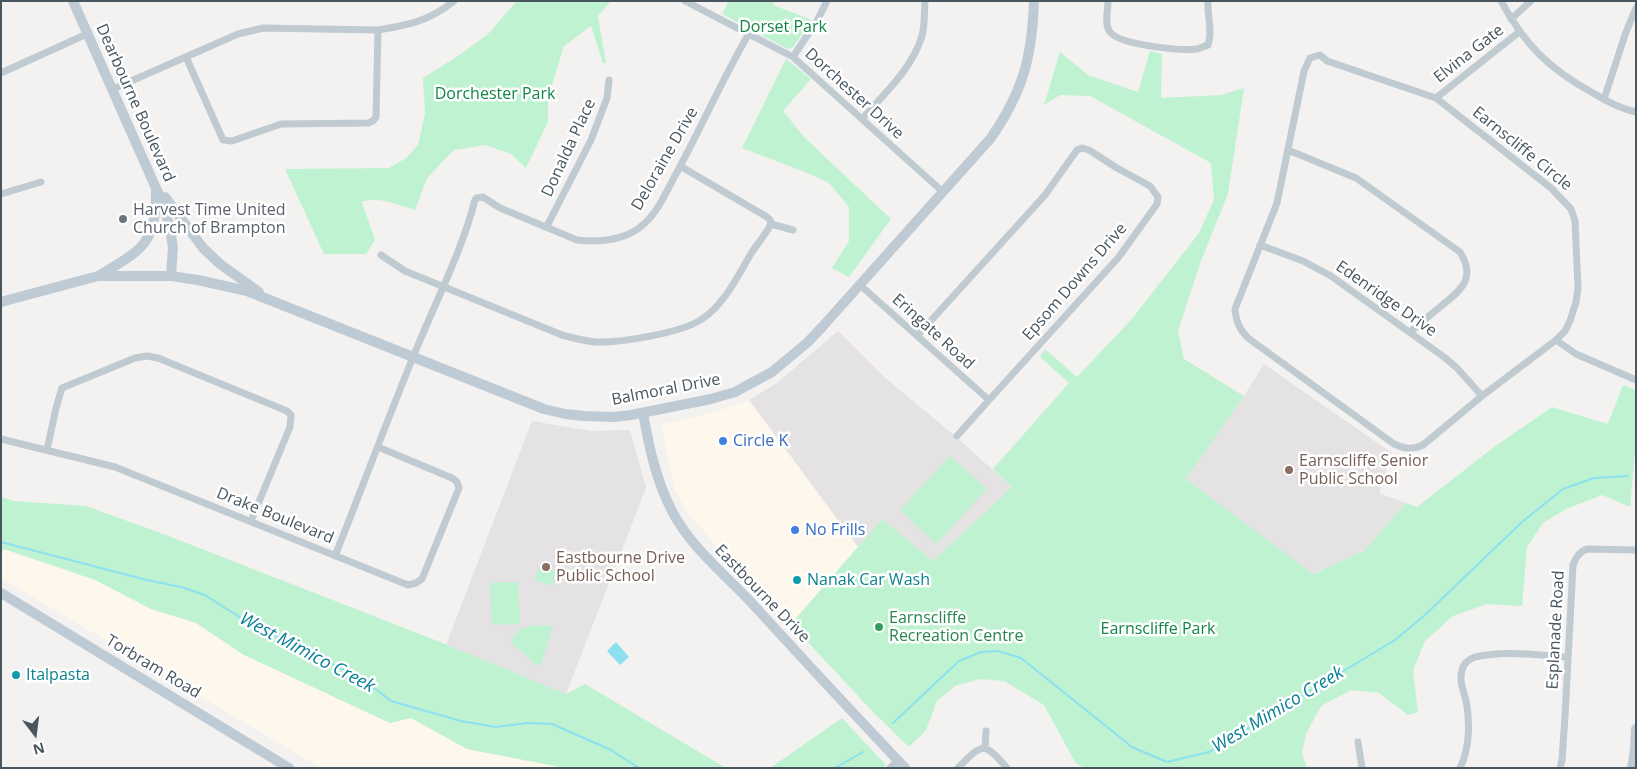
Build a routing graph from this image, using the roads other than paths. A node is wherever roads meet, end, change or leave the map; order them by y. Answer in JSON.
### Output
{"nodes":[{"id":1,"x":73,"y":1,"type":"edge"},
{"id":2,"x":454,"y":1,"type":"edge"},
{"id":3,"x":685,"y":1,"type":"edge"},
{"id":4,"x":827,"y":1,"type":"edge"},
{"id":5,"x":925,"y":1,"type":"edge"},
{"id":6,"x":1034,"y":1,"type":"edge"},
{"id":7,"x":1108,"y":1,"type":"edge"},
{"id":8,"x":1208,"y":1,"type":"edge"},
{"id":9,"x":1501,"y":1,"type":"edge"},
{"id":10,"x":1531,"y":1,"type":"edge"},
{"id":11,"x":1636,"y":8,"type":"edge"},
{"id":12,"x":1511,"y":19,"type":"junction"},
{"id":13,"x":378,"y":30,"type":"junction"},
{"id":14,"x":1519,"y":32,"type":"junction"},
{"id":15,"x":87,"y":34,"type":"junction"},
{"id":16,"x":748,"y":35,"type":"junction"},
{"id":17,"x":186,"y":56,"type":"junction"},
{"id":18,"x":793,"y":58,"type":"junction"},
{"id":19,"x":1,"y":73,"type":"edge"},
{"id":20,"x":609,"y":80,"type":"dead end"},
{"id":21,"x":113,"y":89,"type":"junction"},
{"id":22,"x":1436,"y":98,"type":"junction"},
{"id":23,"x":1604,"y":100,"type":"junction"},
{"id":24,"x":1636,"y":112,"type":"edge"},
{"id":25,"x":862,"y":119,"type":"junction"},
{"id":26,"x":1288,"y":150,"type":"junction"},
{"id":27,"x":680,"y":166,"type":"junction"},
{"id":28,"x":41,"y":182,"type":"dead end"},
{"id":29,"x":155,"y":184,"type":"junction"},
{"id":30,"x":943,"y":192,"type":"junction"},
{"id":31,"x":1,"y":194,"type":"edge"},
{"id":32,"x":771,"y":224,"type":"junction"},
{"id":33,"x":546,"y":226,"type":"junction"},
{"id":34,"x":793,"y":230,"type":"dead end"},
{"id":35,"x":1260,"y":244,"type":"junction"},
{"id":36,"x":381,"y":254,"type":"dead end"},
{"id":37,"x":98,"y":276,"type":"junction"},
{"id":38,"x":171,"y":276,"type":"junction"},
{"id":39,"x":860,"y":285,"type":"junction"},
{"id":40,"x":443,"y":286,"type":"junction"},
{"id":41,"x":271,"y":300,"type":"junction"},
{"id":42,"x":1,"y":302,"type":"edge"},
{"id":43,"x":1410,"y":332,"type":"junction"},
{"id":44,"x":918,"y":336,"type":"junction"},
{"id":45,"x":1556,"y":340,"type":"junction"},
{"id":46,"x":413,"y":357,"type":"junction"},
{"id":47,"x":1636,"y":380,"type":"edge"},
{"id":48,"x":1482,"y":396,"type":"junction"},
{"id":49,"x":989,"y":400,"type":"junction"},
{"id":50,"x":643,"y":413,"type":"junction"},
{"id":51,"x":957,"y":436,"type":"dead end"},
{"id":52,"x":1,"y":439,"type":"edge"},
{"id":53,"x":378,"y":447,"type":"junction"},
{"id":54,"x":47,"y":450,"type":"junction"},
{"id":55,"x":251,"y":521,"type":"junction"},
{"id":56,"x":1636,"y":550,"type":"edge"},
{"id":57,"x":335,"y":556,"type":"junction"},
{"id":58,"x":1,"y":593,"type":"edge"},
{"id":59,"x":1567,"y":657,"type":"junction"},
{"id":60,"x":1636,"y":729,"type":"edge"},
{"id":61,"x":986,"y":731,"type":"dead end"},
{"id":62,"x":1358,"y":742,"type":"dead end"},
{"id":63,"x":985,"y":748,"type":"junction"},
{"id":64,"x":902,"y":764,"type":"edge"},
{"id":65,"x":289,"y":768,"type":"edge"},
{"id":66,"x":890,"y":768,"type":"edge"},
{"id":67,"x":958,"y":768,"type":"edge"},
{"id":68,"x":1007,"y":768,"type":"edge"},
{"id":69,"x":1362,"y":768,"type":"edge"},
{"id":70,"x":1460,"y":768,"type":"edge"},
{"id":71,"x":1560,"y":768,"type":"edge"},
{"id":72,"x":1632,"y":768,"type":"edge"}],
"edges":[{"from":1,"to":15,"type":"street","name":"Dearbourne Boulevard"},
{"from":2,"to":13,"type":"street"},
{"from":3,"to":16,"type":"street","name":"Dorchester Drive"},
{"from":4,"to":18,"type":"street"},
{"from":5,"to":25,"type":"street"},
{"from":6,"to":30,"type":"street","name":"Balmoral Drive"},
{"from":7,"to":8,"type":"street"},
{"from":9,"to":12,"type":"street"},
{"from":10,"to":12,"type":"street"},
{"from":11,"to":23,"type":"street"},
{"from":12,"to":14,"type":"street"},
{"from":13,"to":17,"type":"street"},
{"from":13,"to":17,"type":"street"},
{"from":14,"to":22,"type":"street","name":"Elvina Gate"},
{"from":14,"to":23,"type":"street"},
{"from":15,"to":19,"type":"street"},
{"from":15,"to":21,"type":"street","name":"Dearbourne Boulevard"},
{"from":16,"to":18,"type":"street","name":"Dorchester Drive"},
{"from":16,"to":27,"type":"street","name":"Deloraine Drive"},
{"from":17,"to":21,"type":"street"},
{"from":18,"to":25,"type":"street","name":"Dorchester Drive"},
{"from":20,"to":33,"type":"street","name":"Donalda Place"},
{"from":21,"to":29,"type":"street","name":"Dearbourne Boulevard"},
{"from":22,"to":26,"type":"street","name":"Earnscliffe Circle"},
{"from":22,"to":45,"type":"street","name":"Earnscliffe Circle"},
{"from":23,"to":24,"type":"street"},
{"from":25,"to":30,"type":"street","name":"Dorchester Drive"},
{"from":26,"to":35,"type":"street","name":"Earnscliffe Circle"},
{"from":26,"to":43,"type":"street"},
{"from":27,"to":32,"type":"street"},
{"from":27,"to":33,"type":"street","name":"Deloraine Drive"},
{"from":28,"to":31,"type":"street"},
{"from":29,"to":37,"type":"street"},
{"from":29,"to":38,"type":"street","name":"Dearbourne Boulevard"},
{"from":29,"to":41,"type":"street"},
{"from":30,"to":39,"type":"street","name":"Balmoral Drive"},
{"from":32,"to":34,"type":"street"},
{"from":32,"to":40,"type":"street"},
{"from":33,"to":40,"type":"street","name":"Deloraine Drive"},
{"from":35,"to":43,"type":"street","name":"Edenridge Drive"},
{"from":35,"to":48,"type":"street","name":"Earnscliffe Circle"},
{"from":36,"to":40,"type":"street"},
{"from":37,"to":38,"type":"street","name":"Balmoral Drive"},
{"from":37,"to":42,"type":"street","name":"Balmoral Drive"},
{"from":38,"to":41,"type":"street","name":"Balmoral Drive"},
{"from":39,"to":44,"type":"street","name":"Eringate Road"},
{"from":39,"to":50,"type":"street","name":"Balmoral Drive"},
{"from":40,"to":46,"type":"street","name":"Deloraine Drive"},
{"from":41,"to":46,"type":"street","name":"Balmoral Drive"},
{"from":43,"to":48,"type":"street","name":"Edenridge Drive"},
{"from":44,"to":49,"type":"street","name":"Eringate Road"},
{"from":44,"to":49,"type":"street","name":"Epsom Downs Drive"},
{"from":45,"to":47,"type":"street"},
{"from":45,"to":48,"type":"street","name":"Earnscliffe Circle"},
{"from":46,"to":50,"type":"street","name":"Balmoral Drive"},
{"from":46,"to":53,"type":"street","name":"Drake Boulevard"},
{"from":49,"to":51,"type":"street","name":"Epsom Downs Drive"},
{"from":50,"to":64,"type":"street","name":"Eastbourne Drive"},
{"from":52,"to":54,"type":"street","name":"Drake Boulevard"},
{"from":53,"to":57,"type":"street","name":"Drake Boulevard"},
{"from":53,"to":57,"type":"street"},
{"from":54,"to":55,"type":"street","name":"Drake Boulevard"},
{"from":54,"to":55,"type":"street"},
{"from":55,"to":57,"type":"street","name":"Drake Boulevard"},
{"from":56,"to":59,"type":"street","name":"Esplanade Road"},
{"from":58,"to":65,"type":"street","name":"Torbram Road"},
{"from":59,"to":70,"type":"street"},
{"from":59,"to":71,"type":"street","name":"Esplanade Road"},
{"from":60,"to":72,"type":"street"},
{"from":61,"to":63,"type":"street"},
{"from":62,"to":69,"type":"street"},
{"from":63,"to":67,"type":"street"},
{"from":63,"to":68,"type":"street"},
{"from":64,"to":66,"type":"street"}]}
